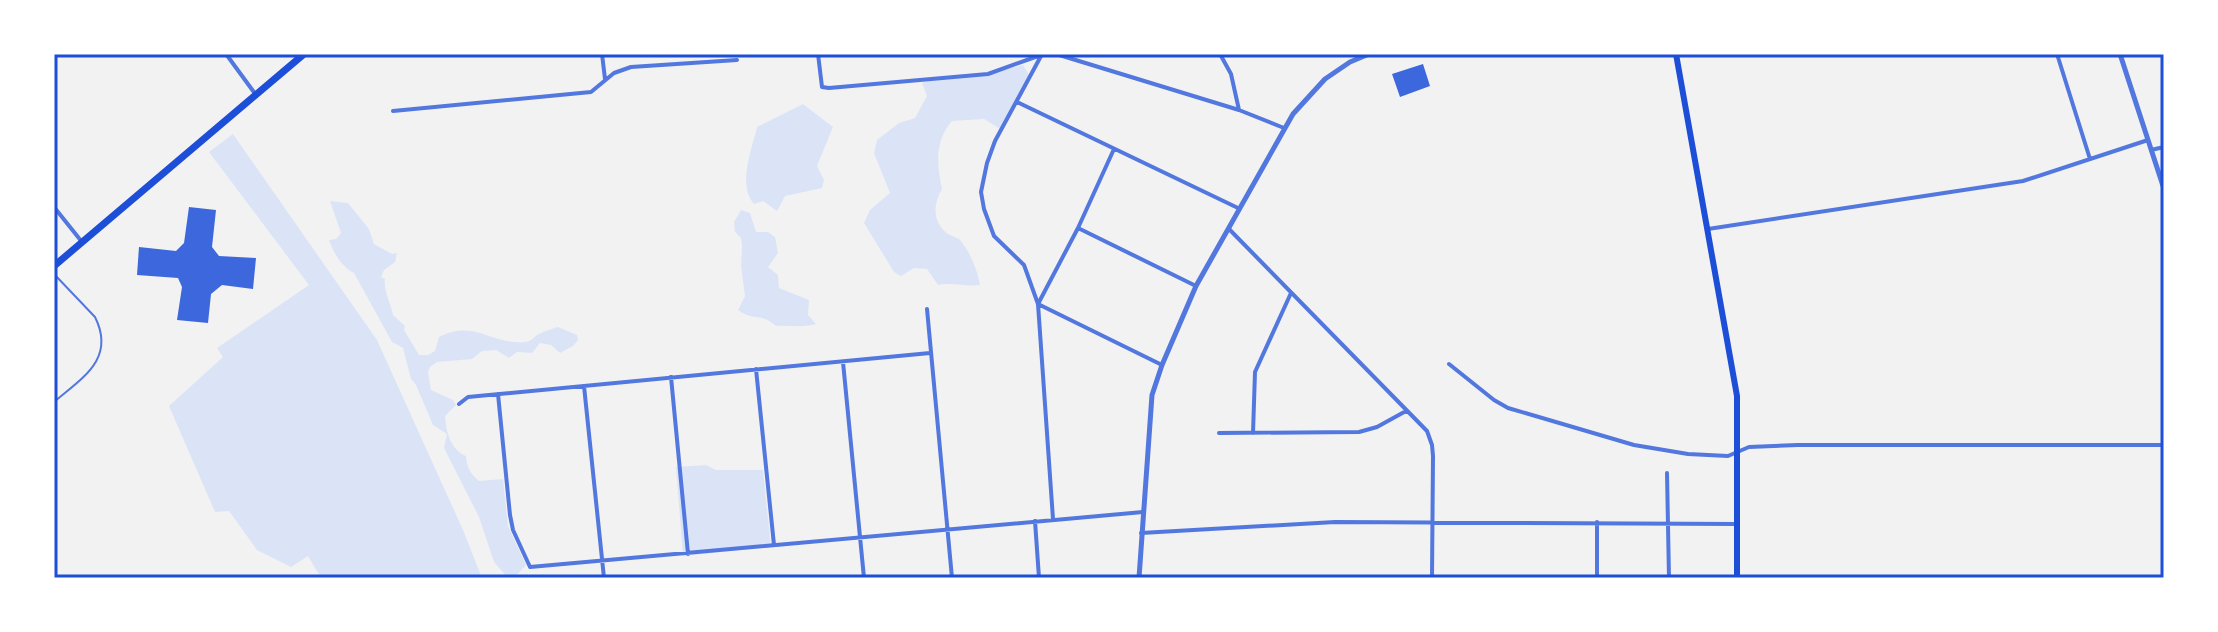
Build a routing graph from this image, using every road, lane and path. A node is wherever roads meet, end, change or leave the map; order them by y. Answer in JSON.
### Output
{"nodes":[{"id":1,"x":226,"y":54,"type":"edge"},
{"id":2,"x":304,"y":54,"type":"edge"},
{"id":3,"x":602,"y":54,"type":"edge"},
{"id":4,"x":818,"y":54,"type":"edge"},
{"id":5,"x":1042,"y":54,"type":"edge"},
{"id":6,"x":1220,"y":54,"type":"edge"},
{"id":7,"x":1369,"y":54,"type":"edge"},
{"id":8,"x":1676,"y":54,"type":"edge"},
{"id":9,"x":2057,"y":54,"type":"edge"},
{"id":10,"x":2120,"y":54,"type":"edge"},
{"id":11,"x":737,"y":60,"type":"dead end"},
{"id":12,"x":605,"y":81,"type":"junction"},
{"id":13,"x":256,"y":95,"type":"junction"},
{"id":14,"x":1017,"y":102,"type":"junction"},
{"id":15,"x":1239,"y":110,"type":"junction"},
{"id":16,"x":393,"y":111,"type":"dead end"},
{"id":17,"x":1284,"y":128,"type":"junction"},
{"id":18,"x":2148,"y":140,"type":"junction"},
{"id":19,"x":2164,"y":147,"type":"edge"},
{"id":20,"x":1114,"y":149,"type":"junction"},
{"id":21,"x":2151,"y":150,"type":"junction"},
{"id":22,"x":2090,"y":159,"type":"junction"},
{"id":23,"x":2164,"y":189,"type":"edge"},
{"id":24,"x":54,"y":207,"type":"edge"},
{"id":25,"x":1238,"y":208,"type":"junction"},
{"id":26,"x":1078,"y":228,"type":"junction"},
{"id":27,"x":1227,"y":228,"type":"junction"},
{"id":28,"x":1707,"y":229,"type":"junction"},
{"id":29,"x":82,"y":242,"type":"junction"},
{"id":30,"x":54,"y":266,"type":"edge"},
{"id":31,"x":54,"y":274,"type":"edge"},
{"id":32,"x":1196,"y":286,"type":"junction"},
{"id":33,"x":1291,"y":293,"type":"junction"},
{"id":34,"x":1038,"y":304,"type":"junction"},
{"id":35,"x":927,"y":309,"type":"dead end"},
{"id":36,"x":930,"y":353,"type":"junction"},
{"id":37,"x":843,"y":362,"type":"junction"},
{"id":38,"x":1449,"y":364,"type":"dead end"},
{"id":39,"x":1162,"y":365,"type":"junction"},
{"id":40,"x":756,"y":369,"type":"junction"},
{"id":41,"x":671,"y":377,"type":"junction"},
{"id":42,"x":584,"y":386,"type":"junction"},
{"id":43,"x":498,"y":394,"type":"junction"},
{"id":44,"x":54,"y":402,"type":"edge"},
{"id":45,"x":459,"y":404,"type":"dead end"},
{"id":46,"x":1406,"y":411,"type":"junction"},
{"id":47,"x":1219,"y":433,"type":"dead end"},
{"id":48,"x":1253,"y":433,"type":"junction"},
{"id":49,"x":2164,"y":445,"type":"edge"},
{"id":50,"x":1738,"y":452,"type":"junction"},
{"id":51,"x":1667,"y":473,"type":"dead end"},
{"id":52,"x":1143,"y":512,"type":"junction"},
{"id":53,"x":1053,"y":519,"type":"junction"},
{"id":54,"x":1035,"y":521,"type":"junction"},
{"id":55,"x":1597,"y":522,"type":"junction"},
{"id":56,"x":1432,"y":523,"type":"junction"},
{"id":57,"x":1669,"y":523,"type":"junction"},
{"id":58,"x":1737,"y":524,"type":"junction"},
{"id":59,"x":947,"y":529,"type":"junction"},
{"id":60,"x":1141,"y":533,"type":"junction"},
{"id":61,"x":861,"y":538,"type":"junction"},
{"id":62,"x":774,"y":545,"type":"junction"},
{"id":63,"x":688,"y":554,"type":"junction"},
{"id":64,"x":602,"y":561,"type":"junction"},
{"id":65,"x":604,"y":578,"type":"edge"},
{"id":66,"x":864,"y":578,"type":"edge"},
{"id":67,"x":952,"y":578,"type":"edge"},
{"id":68,"x":1039,"y":578,"type":"edge"},
{"id":69,"x":1139,"y":578,"type":"edge"},
{"id":70,"x":1432,"y":578,"type":"edge"},
{"id":71,"x":1597,"y":578,"type":"edge"},
{"id":72,"x":1669,"y":578,"type":"edge"},
{"id":73,"x":1737,"y":578,"type":"edge"}],
"edges":[{"from":1,"to":13,"type":"street"},
{"from":2,"to":13,"type":"main road"},
{"from":3,"to":12,"type":"street"},
{"from":4,"to":5,"type":"street"},
{"from":5,"to":14,"type":"street"},
{"from":5,"to":15,"type":"street"},
{"from":6,"to":15,"type":"street"},
{"from":7,"to":17,"type":"street"},
{"from":8,"to":28,"type":"main road"},
{"from":9,"to":22,"type":"street"},
{"from":10,"to":18,"type":"street"},
{"from":11,"to":12,"type":"street"},
{"from":12,"to":16,"type":"street"},
{"from":13,"to":29,"type":"main road"},
{"from":14,"to":20,"type":"street"},
{"from":14,"to":34,"type":"street"},
{"from":15,"to":17,"type":"street"},
{"from":17,"to":25,"type":"street"},
{"from":18,"to":21,"type":"street"},
{"from":18,"to":22,"type":"street"},
{"from":19,"to":21,"type":"street"},
{"from":20,"to":25,"type":"street"},
{"from":20,"to":26,"type":"street"},
{"from":21,"to":23,"type":"street"},
{"from":22,"to":28,"type":"street"},
{"from":24,"to":29,"type":"street"},
{"from":25,"to":27,"type":"street"},
{"from":26,"to":32,"type":"street"},
{"from":26,"to":34,"type":"street"},
{"from":27,"to":32,"type":"street"},
{"from":27,"to":33,"type":"street"},
{"from":28,"to":50,"type":"main road"},
{"from":29,"to":30,"type":"main road"},
{"from":31,"to":44,"type":"lane"},
{"from":32,"to":39,"type":"street"},
{"from":33,"to":46,"type":"street"},
{"from":33,"to":48,"type":"street"},
{"from":34,"to":39,"type":"street"},
{"from":34,"to":53,"type":"street"},
{"from":35,"to":36,"type":"street"},
{"from":36,"to":37,"type":"street"},
{"from":36,"to":59,"type":"street"},
{"from":37,"to":40,"type":"street"},
{"from":37,"to":61,"type":"street"},
{"from":38,"to":50,"type":"street"},
{"from":39,"to":52,"type":"street"},
{"from":40,"to":41,"type":"street"},
{"from":40,"to":62,"type":"street"},
{"from":41,"to":42,"type":"street"},
{"from":41,"to":63,"type":"street"},
{"from":42,"to":43,"type":"street"},
{"from":42,"to":64,"type":"street"},
{"from":43,"to":45,"type":"street"},
{"from":43,"to":64,"type":"street"},
{"from":46,"to":48,"type":"street"},
{"from":46,"to":56,"type":"street"},
{"from":47,"to":48,"type":"street"},
{"from":49,"to":50,"type":"street"},
{"from":50,"to":58,"type":"main road"},
{"from":51,"to":57,"type":"street"},
{"from":52,"to":53,"type":"street"},
{"from":52,"to":60,"type":"street"},
{"from":53,"to":54,"type":"street"},
{"from":54,"to":59,"type":"street"},
{"from":54,"to":68,"type":"street"},
{"from":55,"to":56,"type":"street"},
{"from":55,"to":57,"type":"street"},
{"from":55,"to":71,"type":"street"},
{"from":56,"to":60,"type":"street"},
{"from":56,"to":70,"type":"street"},
{"from":57,"to":58,"type":"street"},
{"from":57,"to":72,"type":"street"},
{"from":58,"to":73,"type":"main road"},
{"from":59,"to":61,"type":"street"},
{"from":59,"to":67,"type":"street"},
{"from":60,"to":69,"type":"street"},
{"from":61,"to":62,"type":"street"},
{"from":61,"to":66,"type":"street"},
{"from":62,"to":63,"type":"street"},
{"from":63,"to":64,"type":"street"},
{"from":64,"to":65,"type":"street"}]}
